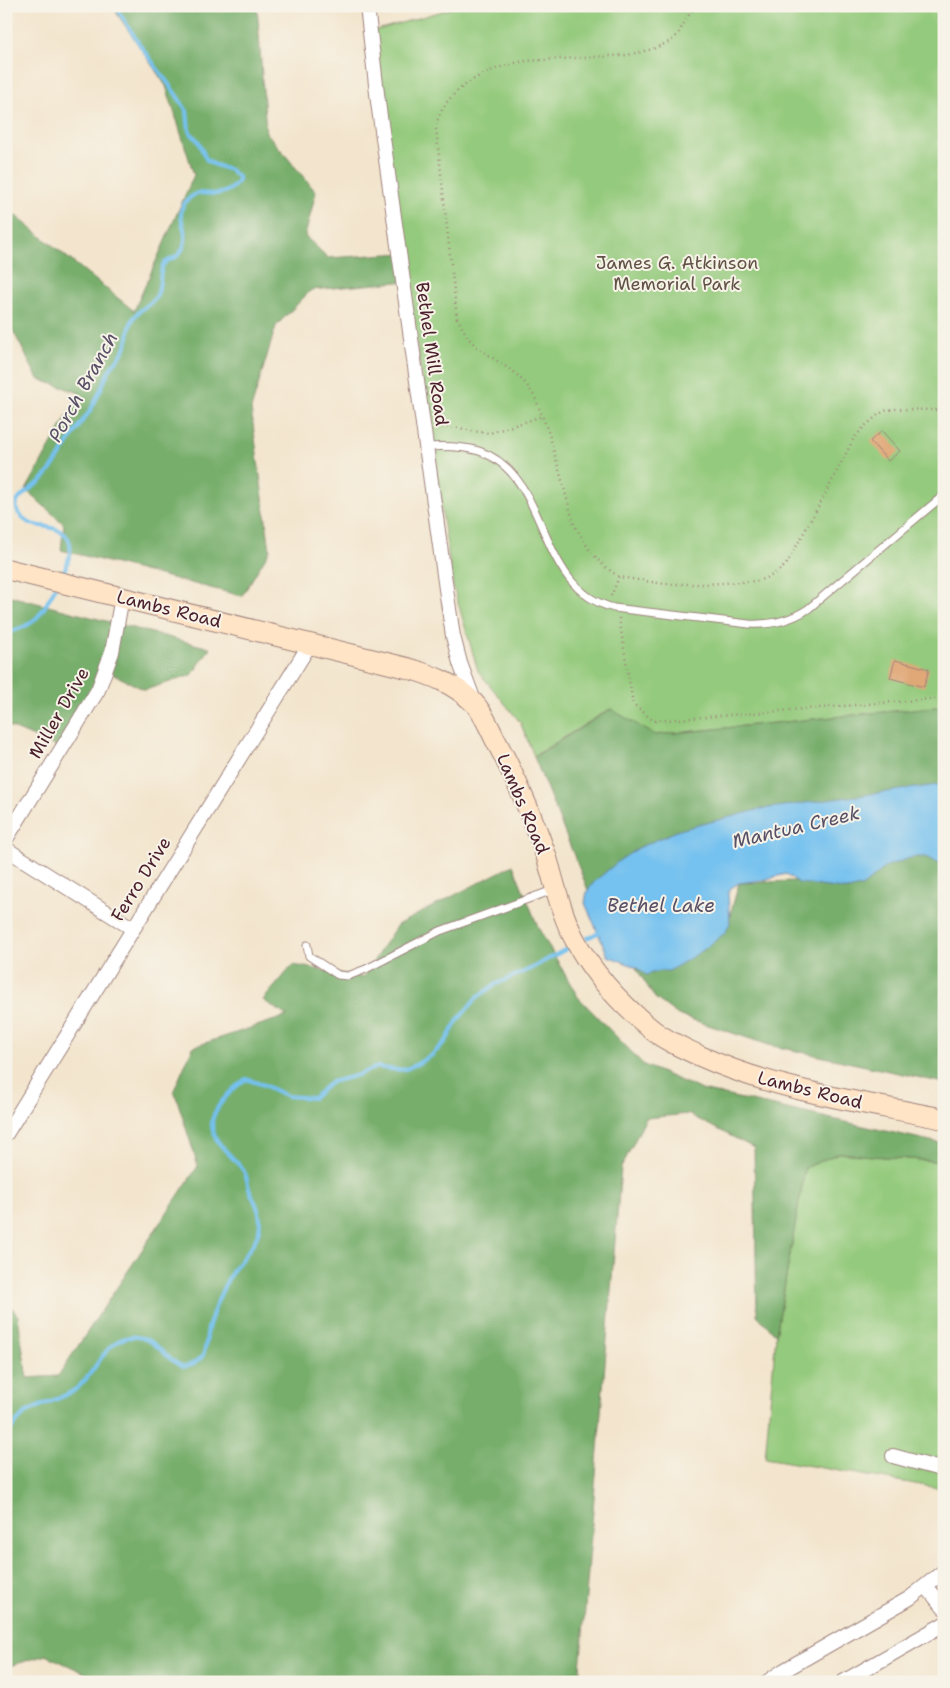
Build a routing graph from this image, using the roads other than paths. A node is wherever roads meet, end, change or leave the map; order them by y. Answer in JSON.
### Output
{"nodes":[{"id":1,"x":367,"y":6,"type":"edge"},
{"id":2,"x":426,"y":447,"type":"junction"},
{"id":3,"x":944,"y":495,"type":"edge"},
{"id":4,"x":6,"y":569,"type":"edge"},
{"id":5,"x":122,"y":597,"type":"junction"},
{"id":6,"x":310,"y":644,"type":"junction"},
{"id":7,"x":475,"y":704,"type":"junction"},
{"id":8,"x":6,"y":839,"type":"edge"},
{"id":9,"x":6,"y":849,"type":"edge"},
{"id":10,"x":556,"y":889,"type":"junction"},
{"id":11,"x":132,"y":928,"type":"junction"},
{"id":12,"x":307,"y":945,"type":"dead end"},
{"id":13,"x":944,"y":1119,"type":"edge"},
{"id":14,"x":6,"y":1134,"type":"edge"},
{"id":15,"x":893,"y":1456,"type":"dead end"},
{"id":16,"x":944,"y":1470,"type":"edge"},
{"id":17,"x":944,"y":1571,"type":"edge"},
{"id":18,"x":926,"y":1586,"type":"junction"},
{"id":19,"x":944,"y":1608,"type":"edge"},
{"id":20,"x":944,"y":1624,"type":"edge"},
{"id":21,"x":766,"y":1682,"type":"edge"},
{"id":22,"x":843,"y":1682,"type":"edge"}],
"edges":[{"from":1,"to":2,"type":"street","name":"Bethel Mill Road"},
{"from":2,"to":3,"type":"lane"},
{"from":2,"to":7,"type":"street","name":"Bethel Mill Road"},
{"from":4,"to":5,"type":"main road","name":"Lambs Road"},
{"from":5,"to":6,"type":"main road","name":"Lambs Road"},
{"from":5,"to":8,"type":"street","name":"Miller Drive"},
{"from":6,"to":7,"type":"main road","name":"Lambs Road"},
{"from":6,"to":11,"type":"street","name":"Ferro Drive"},
{"from":7,"to":10,"type":"main road","name":"Lambs Road"},
{"from":9,"to":11,"type":"street"},
{"from":10,"to":12,"type":"lane"},
{"from":10,"to":13,"type":"main road","name":"Lambs Road"},
{"from":11,"to":14,"type":"street","name":"Ferro Drive"},
{"from":15,"to":16,"type":"street"},
{"from":17,"to":18,"type":"street"},
{"from":18,"to":19,"type":"street"},
{"from":18,"to":21,"type":"street"},
{"from":20,"to":22,"type":"street"}]}
